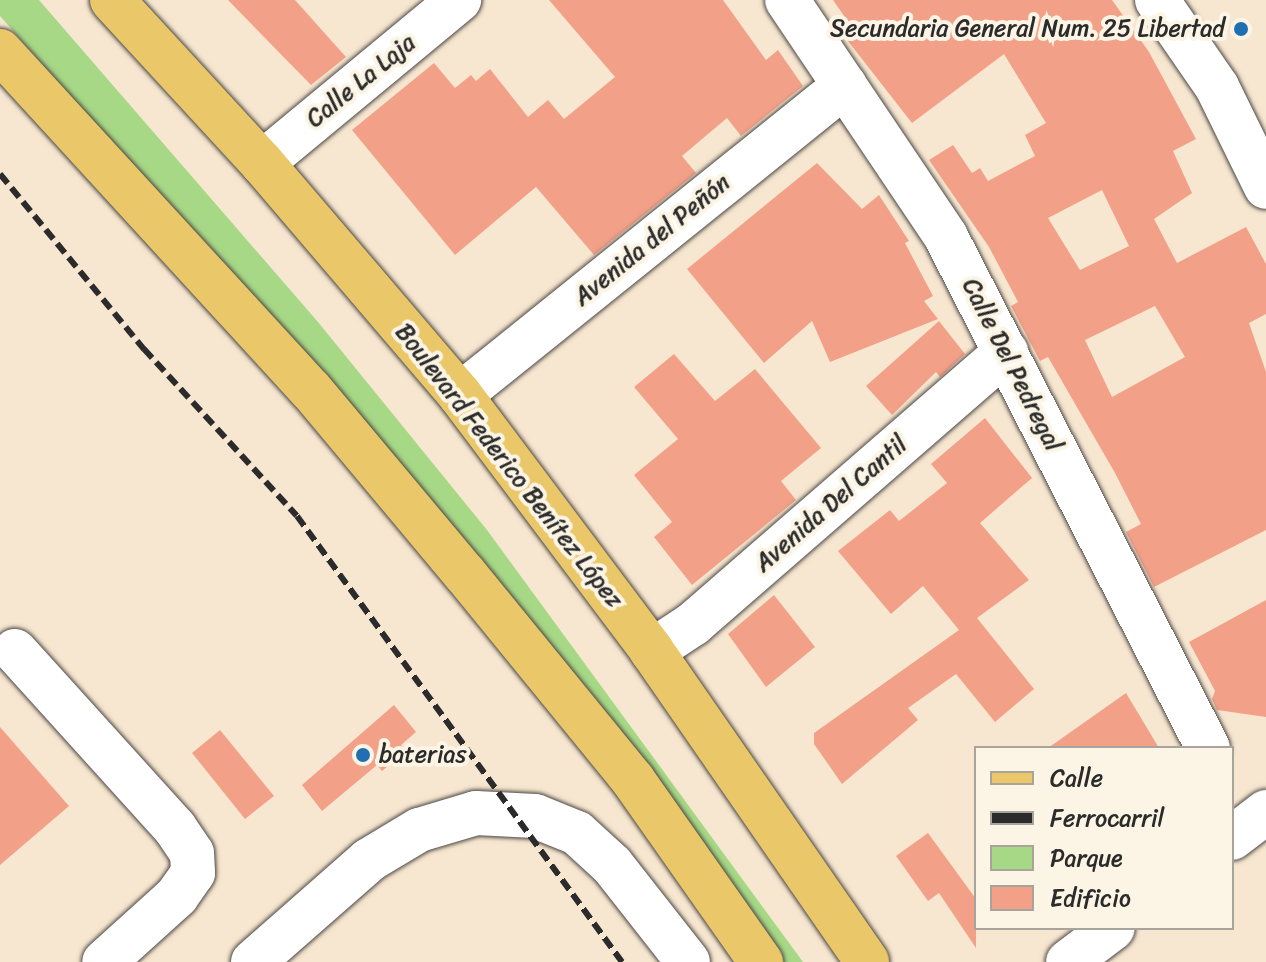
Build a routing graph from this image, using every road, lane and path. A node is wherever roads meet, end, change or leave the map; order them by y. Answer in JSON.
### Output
{"nodes":[{"id":1,"x":112,"y":0,"type":"edge"},
{"id":2,"x":459,"y":0,"type":"edge"},
{"id":3,"x":787,"y":0,"type":"edge"},
{"id":4,"x":1157,"y":0,"type":"edge"},
{"id":5,"x":0,"y":51,"type":"edge"},
{"id":6,"x":845,"y":85,"type":"junction"},
{"id":7,"x":262,"y":163,"type":"junction"},
{"id":8,"x":1266,"y":187,"type":"edge"},
{"id":9,"x":1006,"y":352,"type":"junction"},
{"id":10,"x":460,"y":395,"type":"junction"},
{"id":11,"x":15,"y":651,"type":"dead end"},
{"id":12,"x":652,"y":651,"type":"junction"},
{"id":13,"x":1207,"y":746,"type":"edge"},
{"id":14,"x":1110,"y":930,"type":"edge"},
{"id":15,"x":104,"y":962,"type":"edge"},
{"id":16,"x":253,"y":962,"type":"edge"},
{"id":17,"x":688,"y":962,"type":"edge"},
{"id":18,"x":761,"y":962,"type":"edge"},
{"id":19,"x":867,"y":962,"type":"edge"},
{"id":20,"x":1068,"y":962,"type":"edge"}],
"edges":[{"from":1,"to":7,"type":"main road","name":"Boulevard Federico Benítez López"},
{"from":2,"to":7,"type":"street","name":"Calle La Laja"},
{"from":3,"to":6,"type":"street","name":"Calle Del Pedregal"},
{"from":4,"to":8,"type":"street"},
{"from":5,"to":18,"type":"main road"},
{"from":6,"to":9,"type":"street","name":"Calle Del Pedregal"},
{"from":6,"to":10,"type":"street","name":"Avenida del Peñón"},
{"from":7,"to":10,"type":"main road","name":"Boulevard Federico Benítez López"},
{"from":9,"to":12,"type":"street","name":"Avenida Del Cantil"},
{"from":9,"to":13,"type":"street","name":"Calle Del Pedregal"},
{"from":10,"to":12,"type":"main road","name":"Boulevard Federico Benítez López"},
{"from":11,"to":15,"type":"street"},
{"from":12,"to":19,"type":"main road","name":"Boulevard Federico Benítez López"},
{"from":14,"to":20,"type":"street"},
{"from":16,"to":17,"type":"street"}]}
